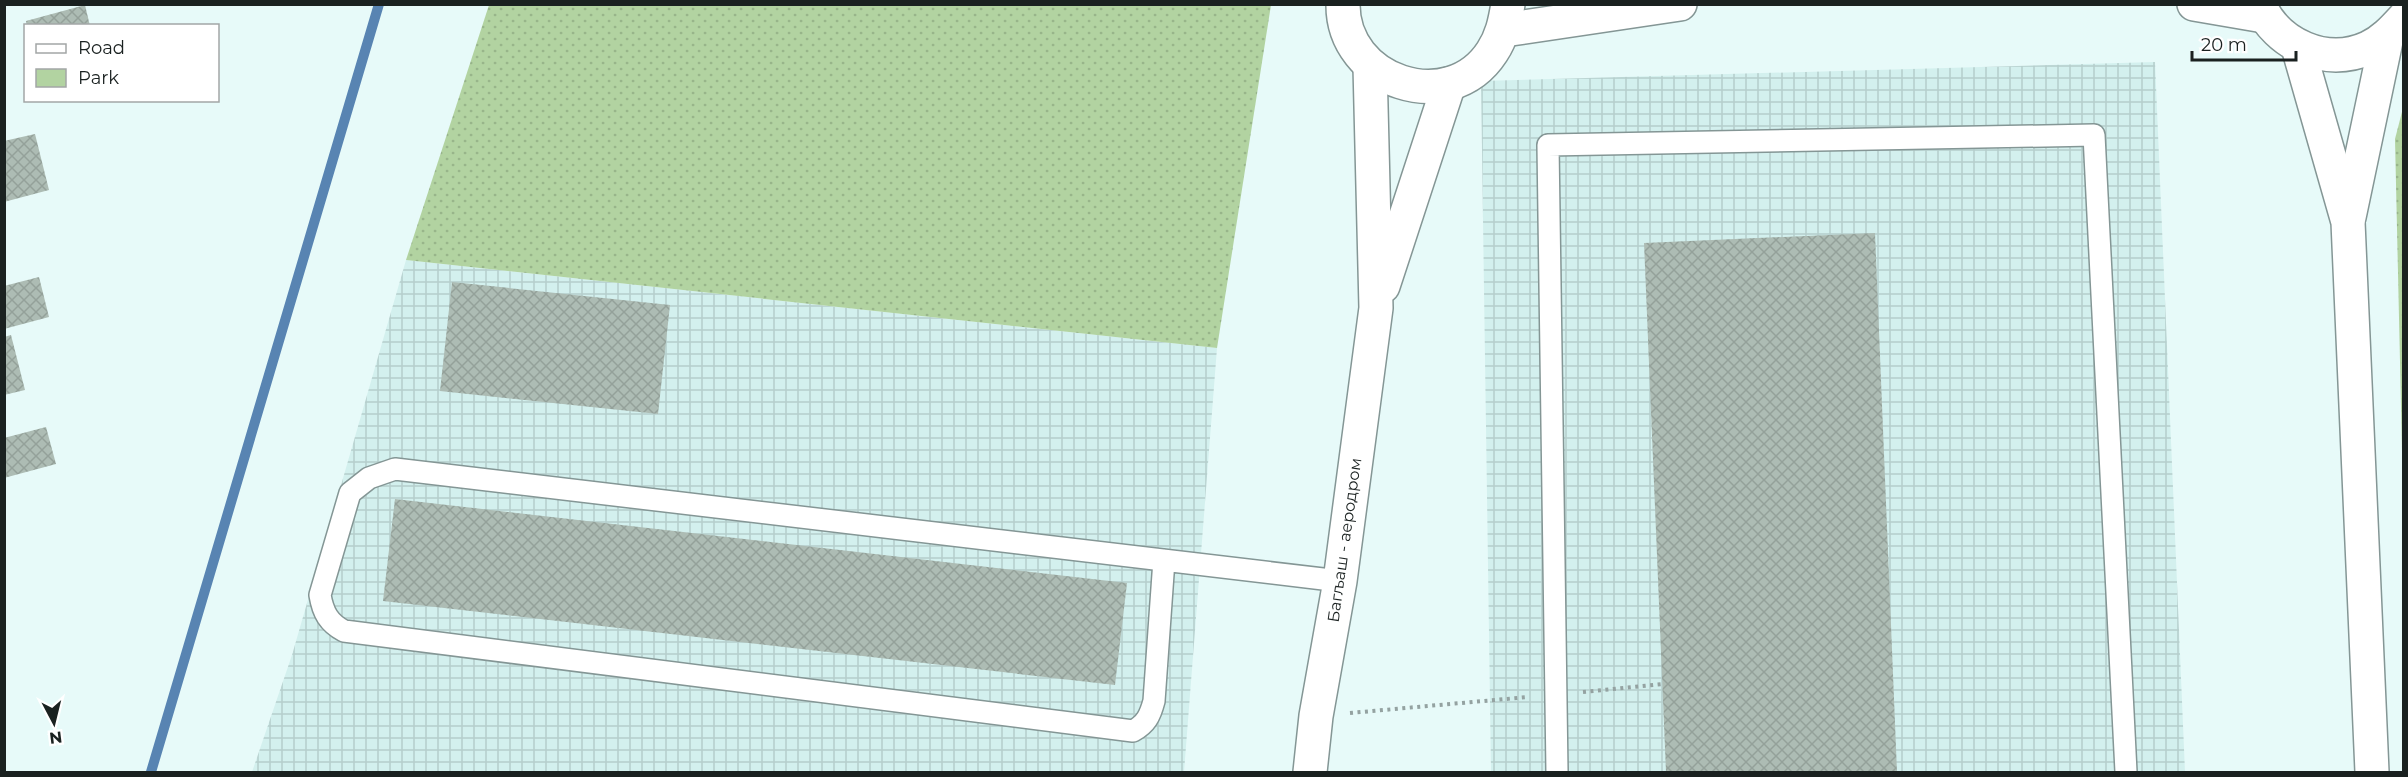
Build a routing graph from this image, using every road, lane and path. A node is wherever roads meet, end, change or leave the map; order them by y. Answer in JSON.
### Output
{"nodes":[{"id":1,"x":1343,"y":4,"type":"edge"},
{"id":2,"x":1680,"y":4,"type":"edge"},
{"id":3,"x":2194,"y":4,"type":"edge"},
{"id":4,"x":2261,"y":10,"type":"edge"},
{"id":5,"x":1506,"y":17,"type":"edge"},
{"id":6,"x":2395,"y":27,"type":"edge"},
{"id":7,"x":2298,"y":47,"type":"junction"},
{"id":8,"x":1370,"y":66,"type":"junction"},
{"id":9,"x":1449,"y":84,"type":"junction"},
{"id":10,"x":2348,"y":222,"type":"junction"},
{"id":11,"x":1376,"y":308,"type":"junction"},
{"id":12,"x":1164,"y":560,"type":"junction"},
{"id":13,"x":1340,"y":581,"type":"junction"},
{"id":14,"x":1662,"y":684,"type":"dead end"},
{"id":15,"x":1555,"y":694,"type":"junction"},
{"id":16,"x":1316,"y":716,"type":"junction"},
{"id":17,"x":1310,"y":772,"type":"edge"},
{"id":18,"x":1557,"y":772,"type":"edge"},
{"id":19,"x":2126,"y":772,"type":"edge"},
{"id":20,"x":2372,"y":772,"type":"edge"}],
"edges":[{"from":1,"to":8,"type":"street"},
{"from":2,"to":5,"type":"street"},
{"from":3,"to":4,"type":"street"},
{"from":4,"to":7,"type":"street"},
{"from":5,"to":9,"type":"street"},
{"from":6,"to":7,"type":"street"},
{"from":6,"to":10,"type":"street"},
{"from":7,"to":10,"type":"street"},
{"from":8,"to":9,"type":"street"},
{"from":8,"to":11,"type":"street","name":"Багљаш - аеродром"},
{"from":9,"to":11,"type":"street","name":"Багљаш - аеродром"},
{"from":10,"to":20,"type":"street"},
{"from":11,"to":13,"type":"street","name":"Багљаш - аеродром"},
{"from":12,"to":12,"type":"lane"},
{"from":12,"to":13,"type":"lane"},
{"from":13,"to":16,"type":"street","name":"Багљаш - аеродром"},
{"from":14,"to":15,"type":"path"},
{"from":15,"to":16,"type":"path"},
{"from":15,"to":18,"type":"lane"},
{"from":15,"to":19,"type":"lane"},
{"from":16,"to":17,"type":"street","name":"Багљаш - аеродром"}]}
